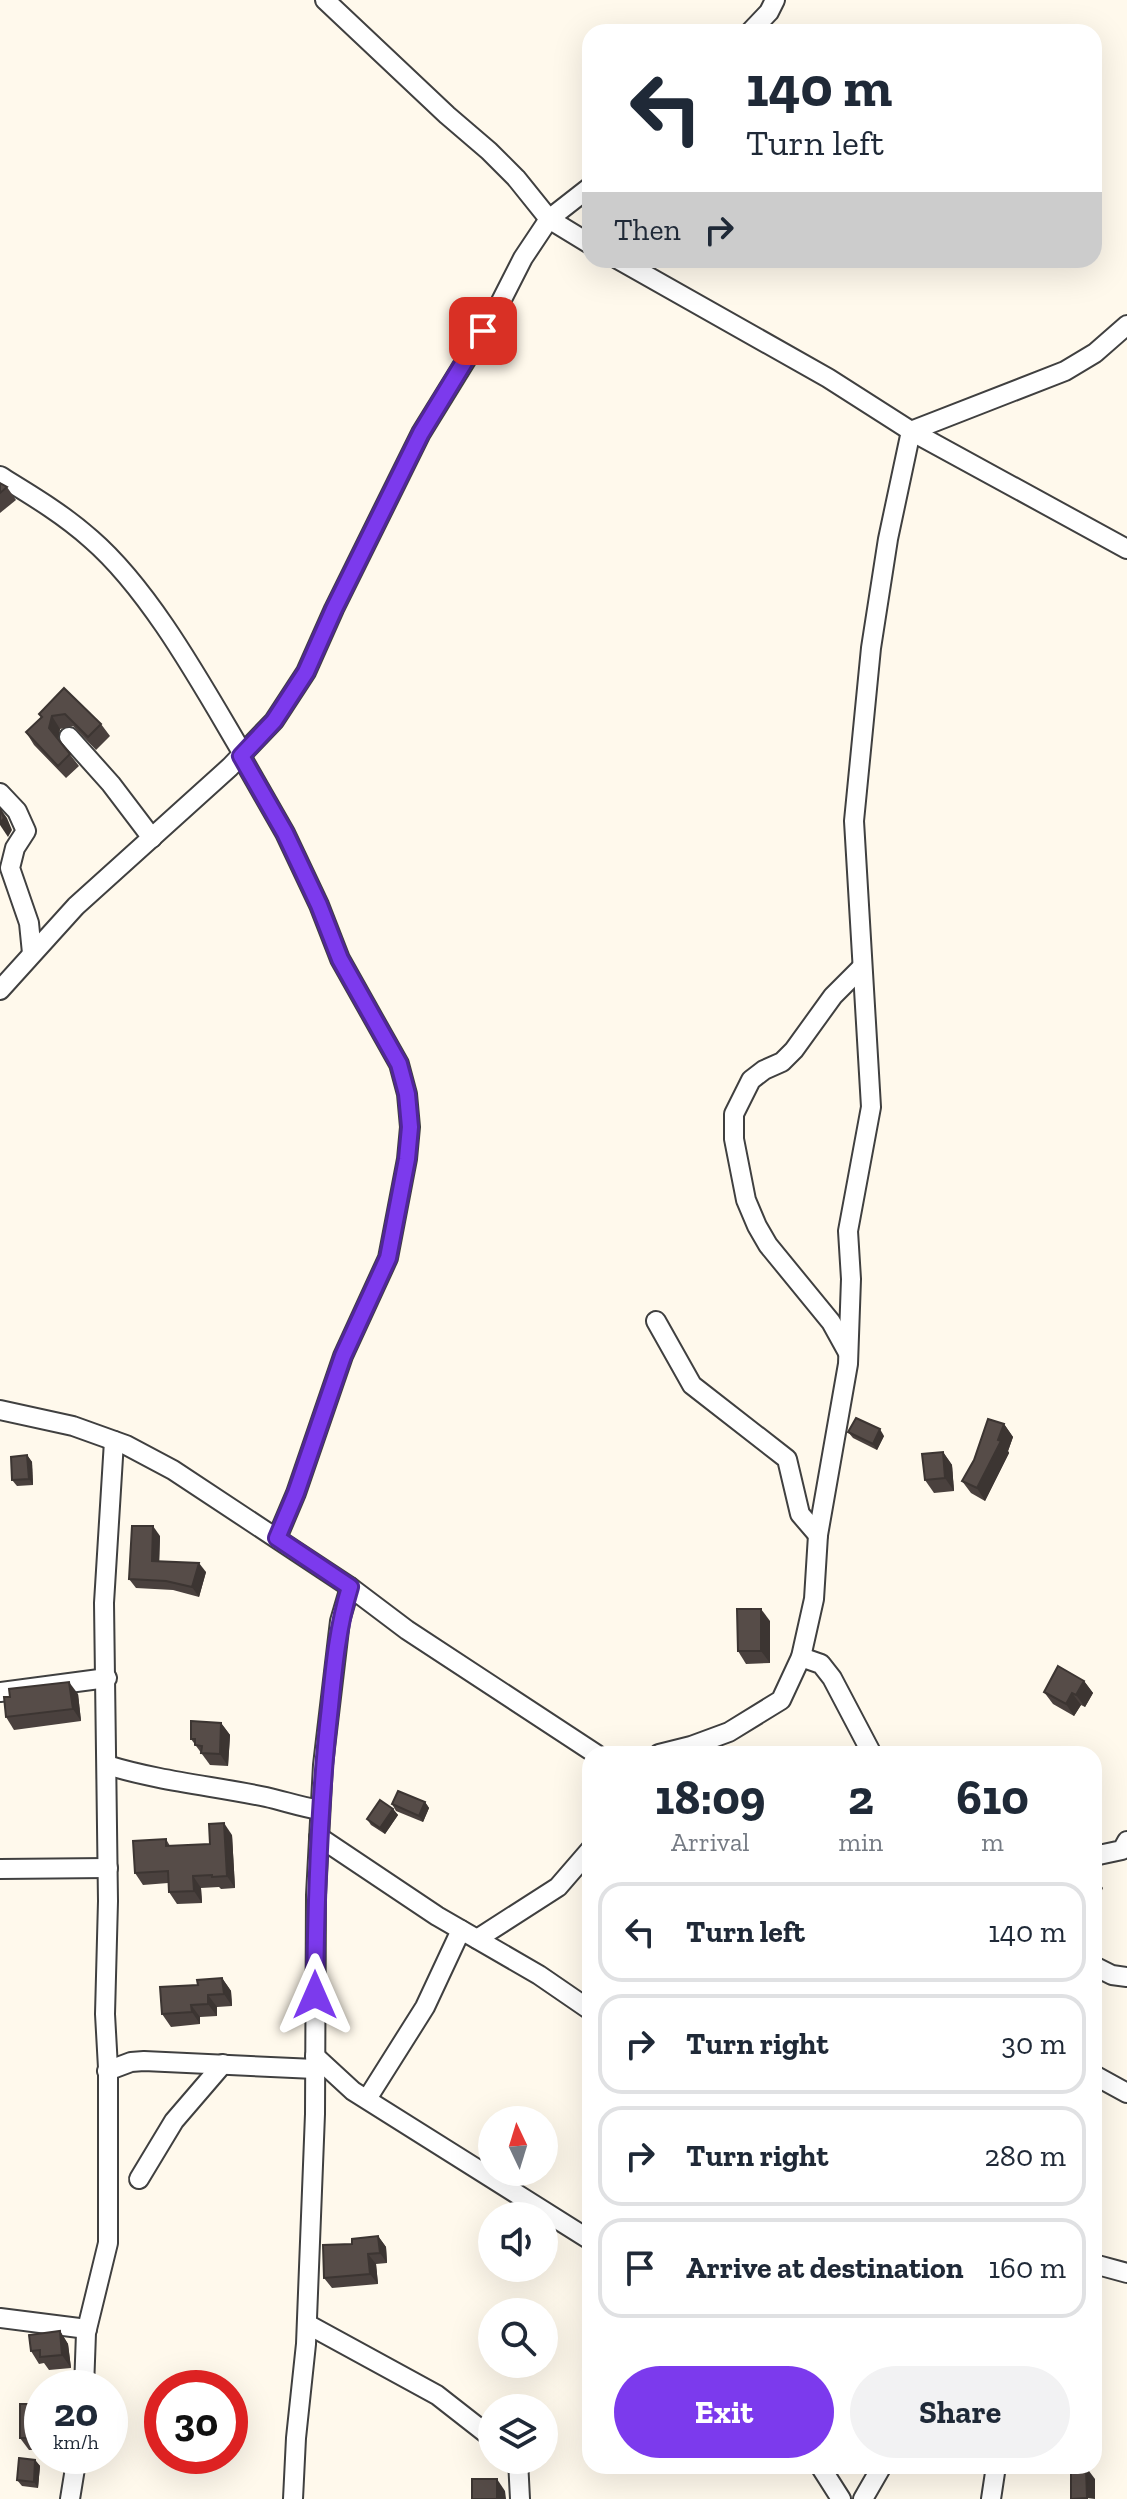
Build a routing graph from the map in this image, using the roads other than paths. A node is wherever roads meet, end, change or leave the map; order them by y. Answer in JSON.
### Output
{"nodes":[{"id":1,"x":325,"y":0,"type":"edge"},
{"id":2,"x":775,"y":0,"type":"edge"},
{"id":3,"x":758,"y":24,"type":"edge"},
{"id":4,"x":582,"y":193,"type":"edge"},
{"id":5,"x":549,"y":219,"type":"junction"},
{"id":6,"x":582,"y":239,"type":"edge"},
{"id":7,"x":633,"y":268,"type":"edge"},
{"id":8,"x":1127,"y":325,"type":"edge"},
{"id":9,"x":911,"y":431,"type":"junction"},
{"id":10,"x":0,"y":476,"type":"edge"},
{"id":11,"x":1127,"y":549,"type":"edge"},
{"id":12,"x":69,"y":737,"type":"dead end"},
{"id":13,"x":242,"y":755,"type":"junction"},
{"id":14,"x":0,"y":793,"type":"edge"},
{"id":15,"x":152,"y":838,"type":"junction"},
{"id":16,"x":32,"y":953,"type":"junction"},
{"id":17,"x":862,"y":967,"type":"junction"},
{"id":18,"x":0,"y":990,"type":"edge"},
{"id":19,"x":656,"y":1321,"type":"dead end"},
{"id":20,"x":848,"y":1354,"type":"junction"},
{"id":21,"x":0,"y":1410,"type":"edge"},
{"id":22,"x":114,"y":1441,"type":"junction"},
{"id":23,"x":818,"y":1535,"type":"junction"},
{"id":24,"x":277,"y":1538,"type":"junction"},
{"id":25,"x":350,"y":1587,"type":"junction"},
{"id":26,"x":801,"y":1657,"type":"junction"},
{"id":27,"x":107,"y":1678,"type":"junction"},
{"id":28,"x":0,"y":1692,"type":"edge"},
{"id":29,"x":584,"y":1746,"type":"edge"},
{"id":30,"x":691,"y":1746,"type":"edge"},
{"id":31,"x":868,"y":1746,"type":"edge"},
{"id":32,"x":107,"y":1765,"type":"junction"},
{"id":33,"x":320,"y":1810,"type":"junction"},
{"id":34,"x":319,"y":1837,"type":"junction"},
{"id":35,"x":1127,"y":1841,"type":"edge"},
{"id":36,"x":1102,"y":1854,"type":"edge"},
{"id":37,"x":582,"y":1859,"type":"edge"},
{"id":38,"x":108,"y":1868,"type":"junction"},
{"id":39,"x":0,"y":1869,"type":"edge"},
{"id":40,"x":469,"y":1935,"type":"junction"},
{"id":41,"x":1102,"y":1970,"type":"edge"},
{"id":42,"x":1127,"y":1977,"type":"edge"},
{"id":43,"x":582,"y":2005,"type":"edge"},
{"id":44,"x":315,"y":2063,"type":"junction"},
{"id":45,"x":223,"y":2064,"type":"junction"},
{"id":46,"x":107,"y":2071,"type":"junction"},
{"id":47,"x":1102,"y":2079,"type":"edge"},
{"id":48,"x":1127,"y":2093,"type":"edge"},
{"id":49,"x":367,"y":2099,"type":"junction"},
{"id":50,"x":139,"y":2179,"type":"dead end"},
{"id":51,"x":582,"y":2235,"type":"edge"},
{"id":52,"x":1102,"y":2266,"type":"edge"},
{"id":53,"x":1127,"y":2273,"type":"edge"},
{"id":54,"x":0,"y":2318,"type":"edge"},
{"id":55,"x":307,"y":2324,"type":"junction"},
{"id":56,"x":87,"y":2329,"type":"junction"},
{"id":57,"x":85,"y":2370,"type":"edge"},
{"id":58,"x":478,"y":2427,"type":"edge"},
{"id":59,"x":74,"y":2474,"type":"edge"},
{"id":60,"x":519,"y":2474,"type":"edge"},
{"id":61,"x":825,"y":2474,"type":"edge"},
{"id":62,"x":877,"y":2474,"type":"edge"},
{"id":63,"x":995,"y":2474,"type":"edge"},
{"id":64,"x":70,"y":2499,"type":"edge"},
{"id":65,"x":293,"y":2499,"type":"edge"},
{"id":66,"x":520,"y":2499,"type":"edge"},
{"id":67,"x":841,"y":2499,"type":"edge"},
{"id":68,"x":863,"y":2499,"type":"edge"},
{"id":69,"x":991,"y":2499,"type":"edge"}],
"edges":[{"from":1,"to":5,"type":"street"},
{"from":2,"to":3,"type":"street"},
{"from":4,"to":5,"type":"street"},
{"from":5,"to":6,"type":"street"},
{"from":5,"to":13,"type":"street"},
{"from":7,"to":9,"type":"street"},
{"from":8,"to":9,"type":"street"},
{"from":9,"to":11,"type":"street"},
{"from":9,"to":17,"type":"street"},
{"from":10,"to":13,"type":"street"},
{"from":12,"to":15,"type":"street"},
{"from":13,"to":15,"type":"street"},
{"from":13,"to":24,"type":"street"},
{"from":14,"to":16,"type":"street"},
{"from":15,"to":16,"type":"street"},
{"from":16,"to":18,"type":"street"},
{"from":17,"to":20,"type":"street"},
{"from":17,"to":20,"type":"street"},
{"from":19,"to":23,"type":"street"},
{"from":20,"to":23,"type":"street"},
{"from":21,"to":22,"type":"street"},
{"from":22,"to":24,"type":"street"},
{"from":22,"to":27,"type":"street"},
{"from":23,"to":26,"type":"street"},
{"from":24,"to":25,"type":"street"},
{"from":25,"to":29,"type":"street"},
{"from":25,"to":33,"type":"street"},
{"from":26,"to":30,"type":"street"},
{"from":26,"to":31,"type":"street"},
{"from":27,"to":28,"type":"street"},
{"from":27,"to":32,"type":"street"},
{"from":32,"to":33,"type":"street"},
{"from":32,"to":38,"type":"street"},
{"from":33,"to":34,"type":"street"},
{"from":34,"to":40,"type":"street"},
{"from":34,"to":44,"type":"street"},
{"from":35,"to":36,"type":"street"},
{"from":37,"to":40,"type":"street"},
{"from":38,"to":39,"type":"street"},
{"from":38,"to":46,"type":"street"},
{"from":40,"to":43,"type":"street"},
{"from":40,"to":49,"type":"street"},
{"from":41,"to":42,"type":"street"},
{"from":44,"to":45,"type":"street"},
{"from":44,"to":49,"type":"street"},
{"from":44,"to":55,"type":"street"},
{"from":45,"to":46,"type":"street"},
{"from":45,"to":50,"type":"street"},
{"from":46,"to":56,"type":"street"},
{"from":47,"to":48,"type":"street"},
{"from":49,"to":51,"type":"street"},
{"from":52,"to":53,"type":"street"},
{"from":54,"to":56,"type":"street"},
{"from":55,"to":58,"type":"street"},
{"from":55,"to":65,"type":"street"},
{"from":56,"to":57,"type":"street"},
{"from":59,"to":64,"type":"street"},
{"from":60,"to":66,"type":"street"},
{"from":61,"to":67,"type":"street"},
{"from":62,"to":68,"type":"street"},
{"from":63,"to":69,"type":"street"}]}
